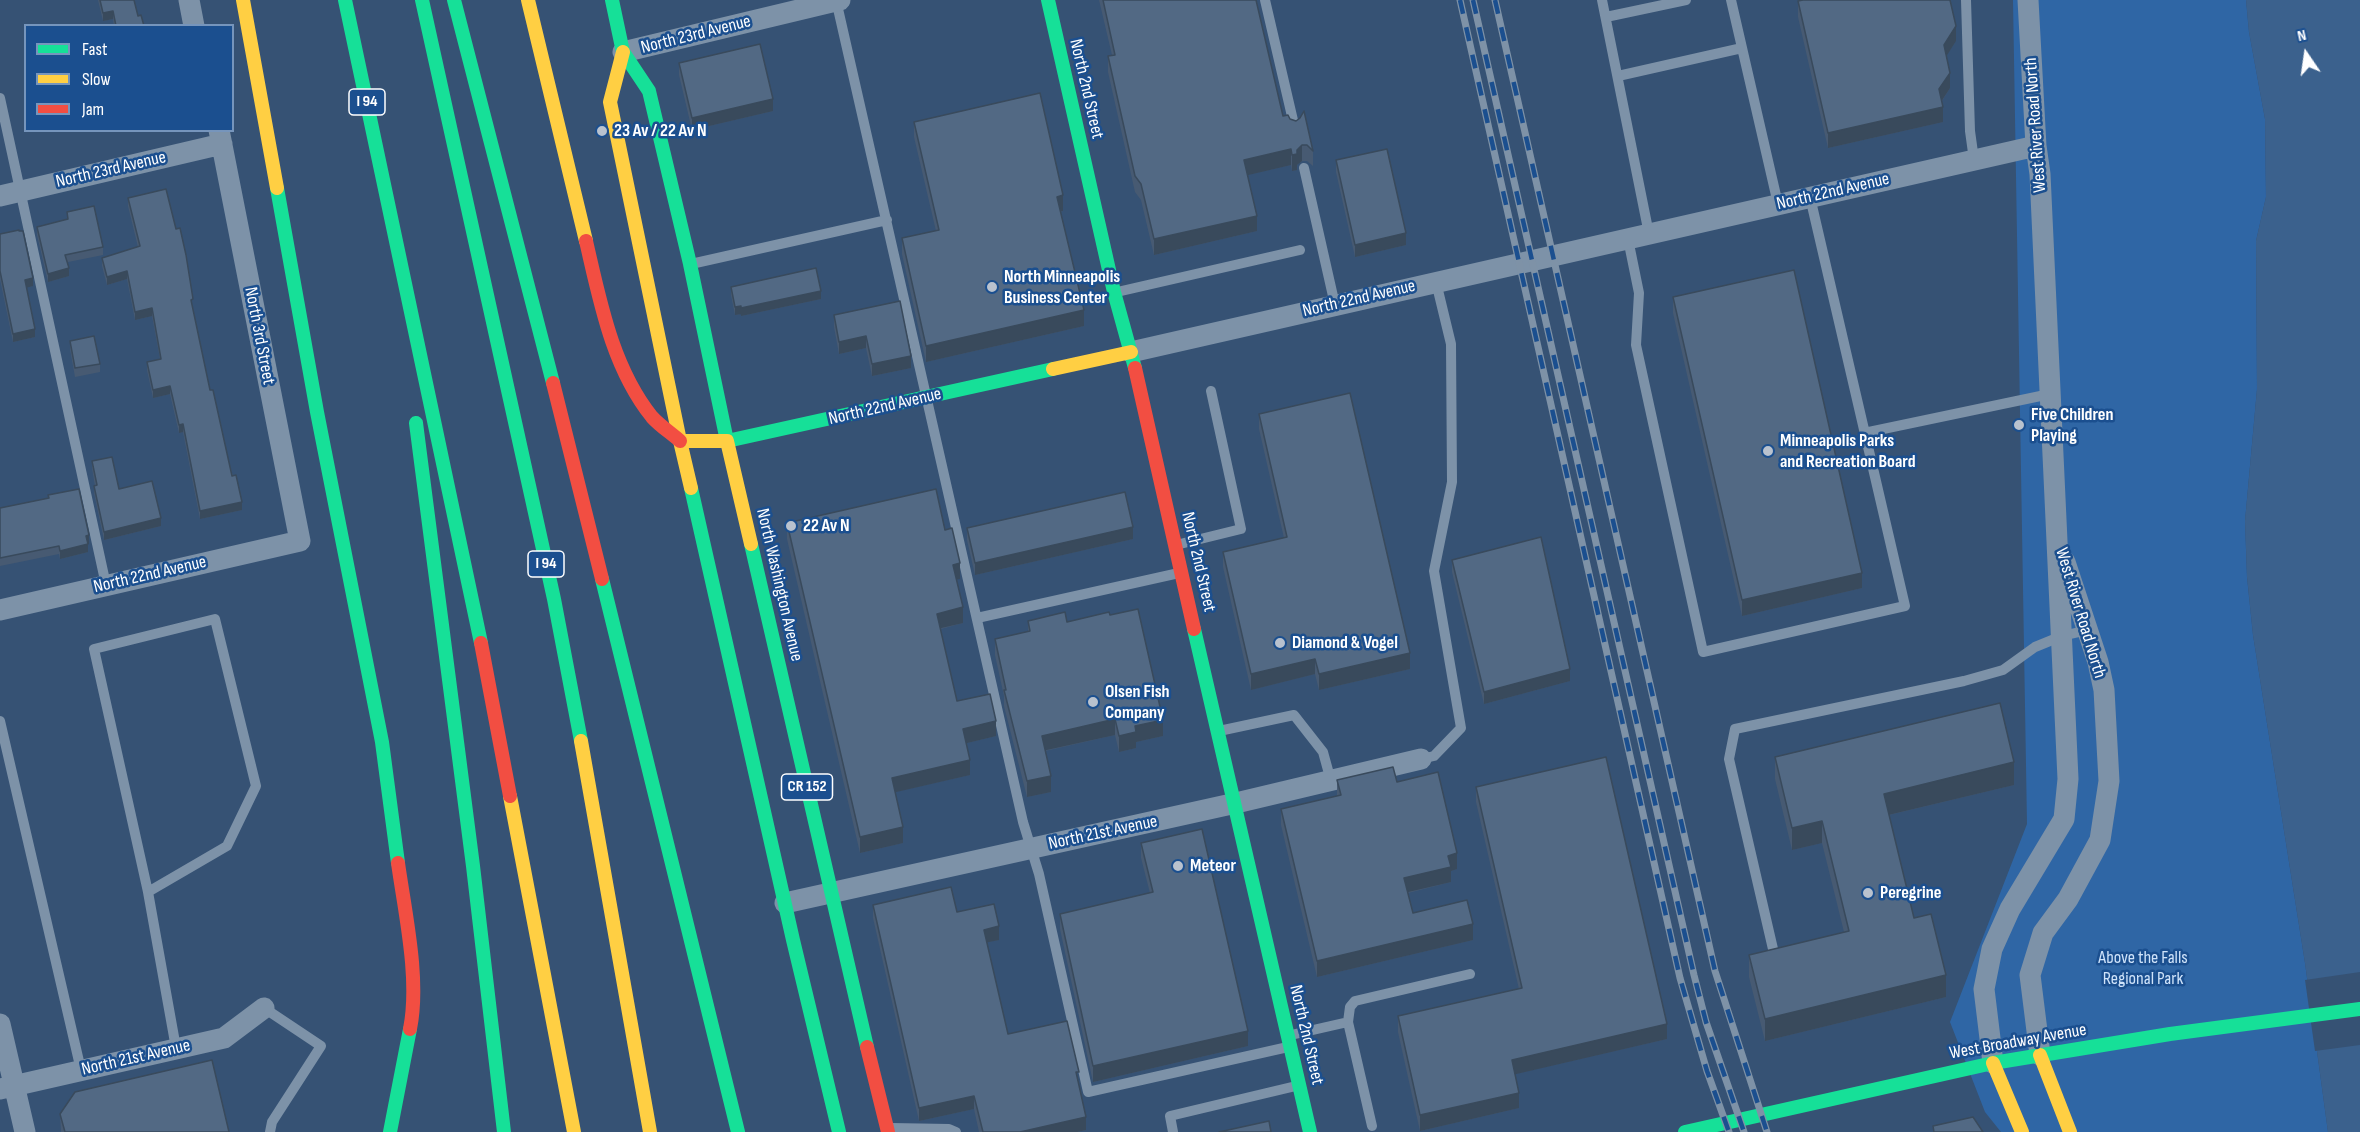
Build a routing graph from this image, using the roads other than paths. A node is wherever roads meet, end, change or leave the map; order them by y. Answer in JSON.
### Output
{"nodes":[{"id":1,"x":189,"y":0,"type":"edge"},
{"id":2,"x":243,"y":0,"type":"edge"},
{"id":3,"x":345,"y":0,"type":"edge"},
{"id":4,"x":422,"y":0,"type":"edge"},
{"id":5,"x":454,"y":0,"type":"edge"},
{"id":6,"x":528,"y":0,"type":"edge"},
{"id":7,"x":612,"y":0,"type":"edge"},
{"id":8,"x":838,"y":0,"type":"edge"},
{"id":9,"x":1048,"y":0,"type":"edge"},
{"id":10,"x":1265,"y":0,"type":"edge"},
{"id":11,"x":1602,"y":0,"type":"edge"},
{"id":12,"x":1686,"y":0,"type":"edge"},
{"id":13,"x":1731,"y":0,"type":"edge"},
{"id":14,"x":1966,"y":0,"type":"edge"},
{"id":15,"x":2028,"y":0,"type":"edge"},
{"id":16,"x":1606,"y":17,"type":"junction"},
{"id":17,"x":194,"y":24,"type":"edge"},
{"id":18,"x":1742,"y":48,"type":"junction"},
{"id":19,"x":623,"y":52,"type":"junction"},
{"id":20,"x":1618,"y":76,"type":"junction"},
{"id":21,"x":0,"y":98,"type":"edge"},
{"id":22,"x":1295,"y":129,"type":"edge"},
{"id":23,"x":220,"y":137,"type":"edge"},
{"id":24,"x":2036,"y":146,"type":"junction"},
{"id":25,"x":1974,"y":160,"type":"junction"},
{"id":26,"x":1304,"y":168,"type":"edge"},
{"id":27,"x":21,"y":191,"type":"junction"},
{"id":28,"x":0,"y":196,"type":"edge"},
{"id":29,"x":1810,"y":197,"type":"junction"},
{"id":30,"x":388,"y":204,"type":"junction"},
{"id":31,"x":1778,"y":204,"type":"junction"},
{"id":32,"x":887,"y":220,"type":"junction"},
{"id":33,"x":1649,"y":234,"type":"junction"},
{"id":34,"x":1628,"y":239,"type":"junction"},
{"id":35,"x":1300,"y":250,"type":"dead end"},
{"id":36,"x":690,"y":264,"type":"junction"},
{"id":37,"x":1437,"y":282,"type":"junction"},
{"id":38,"x":1114,"y":292,"type":"junction"},
{"id":39,"x":1335,"y":305,"type":"junction"},
{"id":40,"x":1131,"y":352,"type":"junction"},
{"id":41,"x":409,"y":369,"type":"dead end"},
{"id":42,"x":1211,"y":392,"type":"dead end"},
{"id":43,"x":2050,"y":393,"type":"junction"},
{"id":44,"x":927,"y":398,"type":"junction"},
{"id":45,"x":413,"y":405,"type":"dead end"},
{"id":46,"x":1864,"y":433,"type":"junction"},
{"id":47,"x":680,"y":441,"type":"junction"},
{"id":48,"x":727,"y":441,"type":"junction"},
{"id":49,"x":2056,"y":537,"type":"junction"},
{"id":50,"x":300,"y":541,"type":"joint"},
{"id":51,"x":1176,"y":544,"type":"junction"},
{"id":52,"x":1182,"y":573,"type":"junction"},
{"id":53,"x":106,"y":585,"type":"junction"},
{"id":54,"x":0,"y":610,"type":"edge"},
{"id":55,"x":977,"y":618,"type":"junction"},
{"id":56,"x":2088,"y":630,"type":"junction"},
{"id":57,"x":2062,"y":636,"type":"junction"},
{"id":58,"x":0,"y":721,"type":"edge"},
{"id":59,"x":1219,"y":731,"type":"junction"},
{"id":60,"x":1421,"y":759,"type":"joint"},
{"id":61,"x":1330,"y":781,"type":"junction"},
{"id":62,"x":1236,"y":804,"type":"junction"},
{"id":63,"x":1031,"y":848,"type":"junction"},
{"id":64,"x":148,"y":892,"type":"junction"},
{"id":65,"x":830,"y":892,"type":"junction"},
{"id":66,"x":785,"y":903,"type":"junction"},
{"id":67,"x":411,"y":956,"type":"junction"},
{"id":68,"x":1777,"y":964,"type":"edge"},
{"id":69,"x":1470,"y":974,"type":"dead end"},
{"id":70,"x":264,"y":1008,"type":"joint"},
{"id":71,"x":2360,"y":1009,"type":"edge"},
{"id":72,"x":1348,"y":1022,"type":"junction"},
{"id":73,"x":0,"y":1024,"type":"edge"},
{"id":74,"x":1289,"y":1041,"type":"junction"},
{"id":75,"x":176,"y":1048,"type":"junction"},
{"id":76,"x":2040,"y":1055,"type":"junction"},
{"id":77,"x":1993,"y":1063,"type":"junction"},
{"id":78,"x":81,"y":1070,"type":"junction"},
{"id":79,"x":386,"y":1077,"type":"dead end"},
{"id":80,"x":1299,"y":1086,"type":"junction"},
{"id":81,"x":7,"y":1087,"type":"edge"},
{"id":82,"x":1372,"y":1126,"type":"dead end"},
{"id":83,"x":887,"y":1130,"type":"edge"},
{"id":84,"x":25,"y":1132,"type":"edge"},
{"id":85,"x":270,"y":1132,"type":"edge"},
{"id":86,"x":390,"y":1132,"type":"edge"},
{"id":87,"x":504,"y":1132,"type":"edge"},
{"id":88,"x":574,"y":1132,"type":"edge"},
{"id":89,"x":650,"y":1132,"type":"edge"},
{"id":90,"x":738,"y":1132,"type":"edge"},
{"id":91,"x":839,"y":1132,"type":"edge"},
{"id":92,"x":956,"y":1132,"type":"edge"},
{"id":93,"x":1173,"y":1132,"type":"edge"},
{"id":94,"x":1310,"y":1132,"type":"edge"},
{"id":95,"x":1685,"y":1132,"type":"edge"},
{"id":96,"x":2022,"y":1132,"type":"edge"},
{"id":97,"x":2070,"y":1132,"type":"edge"}],
"edges":[{"from":1,"to":17,"type":"street"},
{"from":2,"to":67,"type":"main road"},
{"from":3,"to":30,"type":"main road","number":"I 94"},
{"from":4,"to":89,"type":"main road","number":"I 94"},
{"from":5,"to":90,"type":"main road"},
{"from":6,"to":47,"type":"main road"},
{"from":7,"to":19,"type":"main road","name":"North Washington Avenue","number":"CR 152"},
{"from":8,"to":19,"type":"street","name":"North 23rd Avenue"},
{"from":8,"to":32,"type":"lane"},
{"from":9,"to":38,"type":"main road","name":"North 2nd Street"},
{"from":10,"to":22,"type":"lane"},
{"from":11,"to":16,"type":"lane"},
{"from":12,"to":16,"type":"lane"},
{"from":13,"to":18,"type":"lane"},
{"from":14,"to":25,"type":"lane"},
{"from":15,"to":24,"type":"street","name":"West River Road North"},
{"from":16,"to":20,"type":"lane"},
{"from":18,"to":20,"type":"lane"},
{"from":18,"to":31,"type":"lane"},
{"from":19,"to":36,"type":"main road","name":"North Washington Avenue","number":"CR 152"},
{"from":19,"to":47,"type":"main road","name":"North Washington Avenue","number":"CR 152"},
{"from":20,"to":33,"type":"lane"},
{"from":21,"to":27,"type":"lane"},
{"from":23,"to":27,"type":"street","name":"North 23rd Avenue"},
{"from":23,"to":50,"type":"street","name":"North 3rd Street"},
{"from":24,"to":25,"type":"street","name":"North 22nd Avenue"},
{"from":24,"to":43,"type":"street","name":"West River Road North"},
{"from":25,"to":29,"type":"street","name":"North 22nd Avenue"},
{"from":26,"to":39,"type":"lane"},
{"from":27,"to":28,"type":"street","name":"North 23rd Avenue"},
{"from":27,"to":53,"type":"lane"},
{"from":29,"to":31,"type":"street","name":"North 22nd Avenue"},
{"from":29,"to":46,"type":"lane"},
{"from":30,"to":41,"type":"main road"},
{"from":30,"to":88,"type":"main road","number":"I 94"},
{"from":31,"to":33,"type":"street","name":"North 22nd Avenue"},
{"from":32,"to":36,"type":"lane"},
{"from":32,"to":44,"type":"lane"},
{"from":33,"to":34,"type":"street","name":"North 22nd Avenue"},
{"from":34,"to":37,"type":"street","name":"North 22nd Avenue"},
{"from":34,"to":46,"type":"lane"},
{"from":35,"to":38,"type":"lane"},
{"from":36,"to":48,"type":"main road","name":"North Washington Avenue","number":"CR 152"},
{"from":37,"to":39,"type":"street","name":"North 22nd Avenue"},
{"from":37,"to":60,"type":"lane"},
{"from":38,"to":40,"type":"main road","name":"North 2nd Street"},
{"from":39,"to":40,"type":"street","name":"North 22nd Avenue"},
{"from":40,"to":44,"type":"main road","name":"North 22nd Avenue"},
{"from":40,"to":51,"type":"main road","name":"North 2nd Street"},
{"from":42,"to":51,"type":"lane"},
{"from":43,"to":46,"type":"lane"},
{"from":43,"to":49,"type":"street","name":"West River Road North"},
{"from":44,"to":48,"type":"main road","name":"North 22nd Avenue"},
{"from":44,"to":55,"type":"lane"},
{"from":45,"to":87,"type":"main road"},
{"from":47,"to":48,"type":"main road","name":"North 22nd Avenue"},
{"from":47,"to":66,"type":"main road","name":"North Washington Avenue","number":"CR 152"},
{"from":48,"to":65,"type":"main road","name":"North Washington Avenue","number":"CR 152"},
{"from":49,"to":56,"type":"street","name":"West River Road North"},
{"from":49,"to":57,"type":"street","name":"West River Road North"},
{"from":50,"to":53,"type":"street","name":"North 22nd Avenue"},
{"from":51,"to":52,"type":"main road","name":"North 2nd Street"},
{"from":52,"to":55,"type":"lane"},
{"from":52,"to":59,"type":"main road","name":"North 2nd Street"},
{"from":53,"to":54,"type":"street","name":"North 22nd Avenue"},
{"from":55,"to":63,"type":"lane"},
{"from":56,"to":57,"type":"lane"},
{"from":56,"to":76,"type":"street","name":"West River Road North"},
{"from":57,"to":68,"type":"lane"},
{"from":57,"to":77,"type":"street","name":"West River Road North"},
{"from":58,"to":78,"type":"lane"},
{"from":59,"to":61,"type":"lane"},
{"from":59,"to":62,"type":"main road","name":"North 2nd Street"},
{"from":60,"to":61,"type":"street","name":"North 21st Avenue"},
{"from":61,"to":62,"type":"street","name":"North 21st Avenue"},
{"from":62,"to":63,"type":"street","name":"North 21st Avenue"},
{"from":62,"to":74,"type":"main road","name":"North 2nd Street"},
{"from":63,"to":65,"type":"street","name":"North 21st Avenue"},
{"from":63,"to":74,"type":"lane"},
{"from":64,"to":64,"type":"lane"},
{"from":64,"to":75,"type":"lane"},
{"from":65,"to":66,"type":"street","name":"North 21st Avenue"},
{"from":65,"to":83,"type":"main road","name":"North Washington Avenue","number":"CR 152"},
{"from":66,"to":91,"type":"main road","name":"North Washington Avenue","number":"CR 152"},
{"from":67,"to":79,"type":"main road"},
{"from":67,"to":86,"type":"main road"},
{"from":69,"to":72,"type":"lane"},
{"from":70,"to":75,"type":"street","name":"North 21st Avenue"},
{"from":70,"to":85,"type":"lane"},
{"from":71,"to":76,"type":"main road","name":"West Broadway Avenue"},
{"from":72,"to":74,"type":"lane"},
{"from":72,"to":82,"type":"lane"},
{"from":73,"to":81,"type":"street"},
{"from":74,"to":80,"type":"main road","name":"North 2nd Street"},
{"from":75,"to":78,"type":"street","name":"North 21st Avenue"},
{"from":76,"to":77,"type":"main road","name":"West Broadway Avenue"},
{"from":76,"to":97,"type":"main road","name":"West River Road North"},
{"from":77,"to":95,"type":"main road","name":"West Broadway Avenue"},
{"from":77,"to":96,"type":"main road","name":"West River Road North"},
{"from":78,"to":81,"type":"street","name":"North 21st Avenue"},
{"from":80,"to":93,"type":"lane"},
{"from":80,"to":94,"type":"main road","name":"North 2nd Street"},
{"from":81,"to":84,"type":"street"},
{"from":83,"to":92,"type":"lane"}]}
